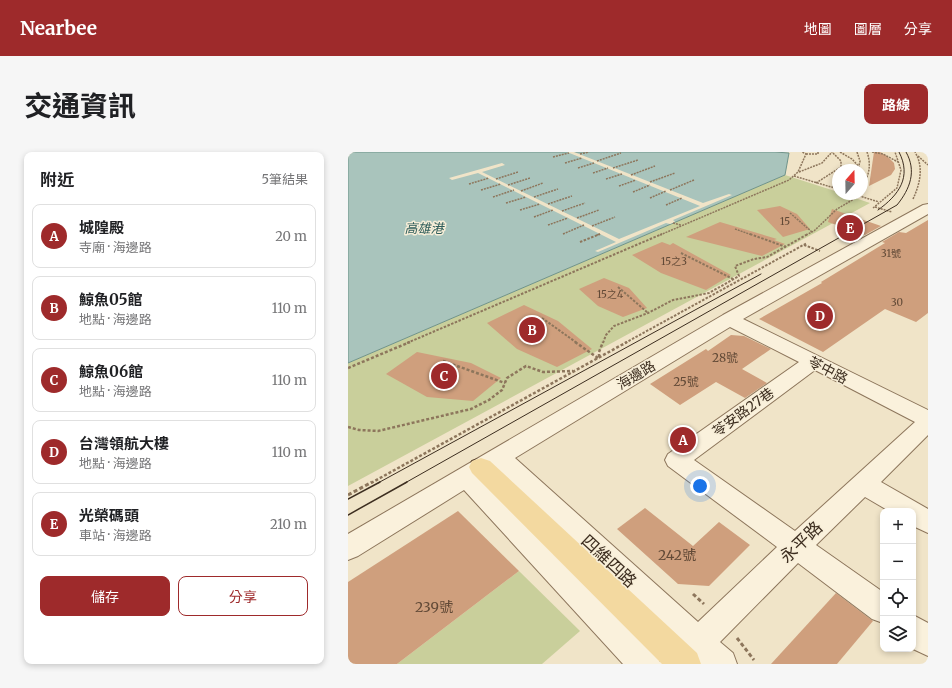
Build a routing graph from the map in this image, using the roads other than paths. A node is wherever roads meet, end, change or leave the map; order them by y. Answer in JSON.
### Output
{"nodes":[{"id":1,"x":920,"y":205,"type":"edge"},
{"id":2,"x":729,"y":319,"type":"junction"},
{"id":3,"x":813,"y":362,"type":"junction"},
{"id":4,"x":928,"y":421,"type":"edge"},
{"id":5,"x":481,"y":467,"type":"junction"},
{"id":6,"x":863,"y":483,"type":"junction"},
{"id":7,"x":905,"y":508,"type":"edge"},
{"id":8,"x":916,"y":515,"type":"edge"},
{"id":9,"x":928,"y":522,"type":"edge"},
{"id":10,"x":796,"y":547,"type":"junction"},
{"id":11,"x":348,"y":548,"type":"edge"},
{"id":12,"x":880,"y":607,"type":"edge"},
{"id":13,"x":916,"y":632,"type":"edge"},
{"id":14,"x":928,"y":641,"type":"edge"},
{"id":15,"x":685,"y":658,"type":"edge"},
{"id":16,"x":645,"y":664,"type":"edge"},
{"id":17,"x":721,"y":664,"type":"edge"}],
"edges":[{"from":1,"to":2,"type":"street","name":"海邊路"},
{"from":2,"to":3,"type":"street","name":"苓中路"},
{"from":2,"to":5,"type":"street","name":"海邊路"},
{"from":3,"to":4,"type":"street","name":"苓中路"},
{"from":3,"to":10,"type":"street","name":"苓安路27巷"},
{"from":4,"to":6,"type":"street","name":"永平路"},
{"from":5,"to":11,"type":"street","name":"海邊路"},
{"from":5,"to":15,"type":"main road","name":"四維四路"},
{"from":5,"to":16,"type":"street"},
{"from":6,"to":7,"type":"street"},
{"from":6,"to":10,"type":"street","name":"永平路"},
{"from":8,"to":9,"type":"street"},
{"from":10,"to":12,"type":"street"},
{"from":10,"to":15,"type":"street","name":"永平路"},
{"from":13,"to":14,"type":"street"},
{"from":15,"to":17,"type":"street","name":"四維四路"}]}
